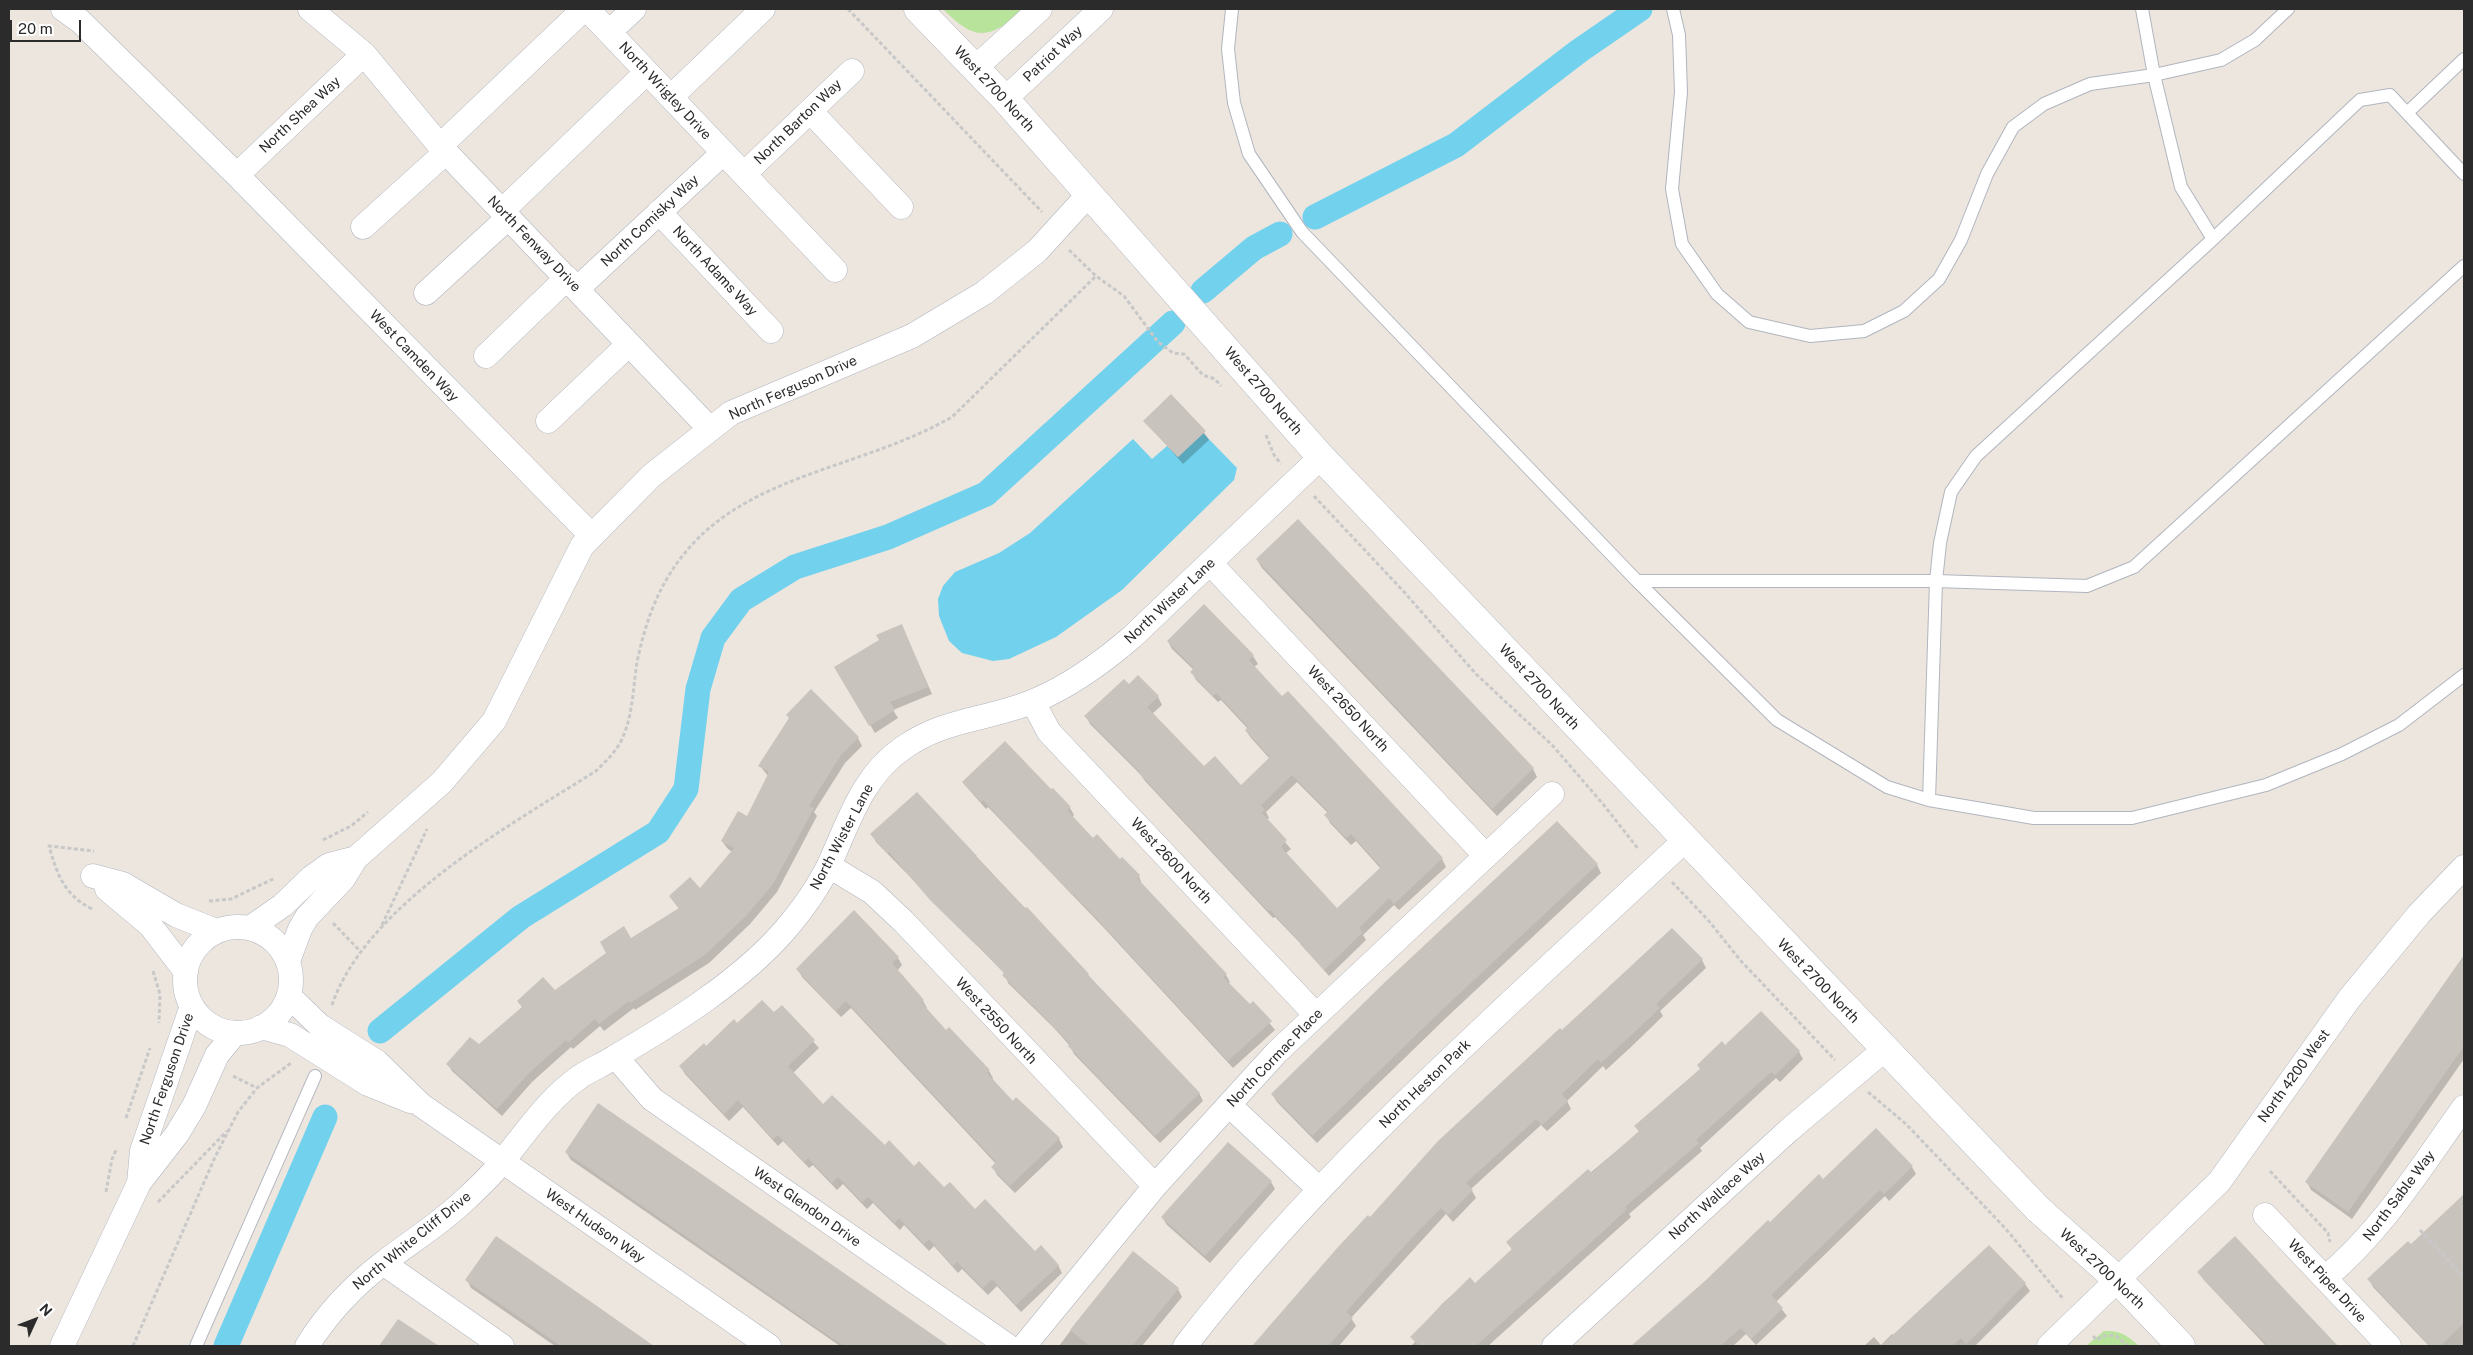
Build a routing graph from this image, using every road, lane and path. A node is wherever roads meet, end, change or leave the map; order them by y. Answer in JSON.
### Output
{"nodes":[{"id":1,"x":63,"y":9,"type":"edge"},
{"id":2,"x":310,"y":9,"type":"edge"},
{"id":3,"x":585,"y":9,"type":"edge"},
{"id":4,"x":634,"y":9,"type":"edge"},
{"id":5,"x":763,"y":9,"type":"edge"},
{"id":6,"x":848,"y":9,"type":"edge"},
{"id":7,"x":918,"y":9,"type":"edge"},
{"id":8,"x":1040,"y":9,"type":"edge"},
{"id":9,"x":1100,"y":9,"type":"edge"},
{"id":10,"x":1232,"y":9,"type":"edge"},
{"id":11,"x":1673,"y":9,"type":"edge"},
{"id":12,"x":2142,"y":9,"type":"edge"},
{"id":13,"x":2288,"y":9,"type":"edge"},
{"id":14,"x":610,"y":32,"type":"junction"},
{"id":15,"x":364,"y":54,"type":"junction"},
{"id":16,"x":2464,"y":59,"type":"edge"},
{"id":17,"x":975,"y":68,"type":"junction"},
{"id":18,"x":852,"y":70,"type":"dead end"},
{"id":19,"x":647,"y":72,"type":"junction"},
{"id":20,"x":2154,"y":75,"type":"junction"},
{"id":21,"x":671,"y":97,"type":"junction"},
{"id":22,"x":1005,"y":99,"type":"junction"},
{"id":23,"x":810,"y":111,"type":"junction"},
{"id":24,"x":2407,"y":113,"type":"junction"},
{"id":25,"x":443,"y":149,"type":"junction"},
{"id":26,"x":724,"y":153,"type":"junction"},
{"id":27,"x":237,"y":174,"type":"junction"},
{"id":28,"x":744,"y":174,"type":"junction"},
{"id":29,"x":2464,"y":174,"type":"edge"},
{"id":30,"x":1089,"y":194,"type":"junction"},
{"id":31,"x":1036,"y":203,"type":"dead end"},
{"id":32,"x":901,"y":207,"type":"dead end"},
{"id":33,"x":659,"y":212,"type":"junction"},
{"id":34,"x":505,"y":214,"type":"junction"},
{"id":35,"x":363,"y":227,"type":"dead end"},
{"id":36,"x":2213,"y":239,"type":"junction"},
{"id":37,"x":1067,"y":248,"type":"dead end"},
{"id":38,"x":2464,"y":266,"type":"edge"},
{"id":39,"x":835,"y":270,"type":"dead end"},
{"id":40,"x":1096,"y":276,"type":"junction"},
{"id":41,"x":572,"y":284,"type":"junction"},
{"id":42,"x":426,"y":293,"type":"dead end"},
{"id":43,"x":771,"y":331,"type":"dead end"},
{"id":44,"x":629,"y":344,"type":"junction"},
{"id":45,"x":486,"y":356,"type":"dead end"},
{"id":46,"x":1224,"y":389,"type":"dead end"},
{"id":47,"x":548,"y":421,"type":"dead end"},
{"id":48,"x":1261,"y":428,"type":"dead end"},
{"id":49,"x":710,"y":429,"type":"junction"},
{"id":50,"x":1321,"y":457,"type":"junction"},
{"id":51,"x":1286,"y":466,"type":"dead end"},
{"id":52,"x":1314,"y":497,"type":"dead end"},
{"id":53,"x":592,"y":536,"type":"junction"},
{"id":54,"x":1210,"y":563,"type":"junction"},
{"id":55,"x":1637,"y":581,"type":"junction"},
{"id":56,"x":1936,"y":581,"type":"junction"},
{"id":57,"x":2464,"y":674,"type":"edge"},
{"id":58,"x":1033,"y":702,"type":"junction"},
{"id":59,"x":1552,"y":794,"type":"dead end"},
{"id":60,"x":1929,"y":800,"type":"junction"},
{"id":61,"x":431,"y":820,"type":"dead end"},
{"id":62,"x":351,"y":826,"type":"dead end"},
{"id":63,"x":1684,"y":841,"type":"junction"},
{"id":64,"x":318,"y":844,"type":"dead end"},
{"id":65,"x":76,"y":848,"type":"dead end"},
{"id":66,"x":1637,"y":849,"type":"dead end"},
{"id":67,"x":1486,"y":856,"type":"junction"},
{"id":68,"x":356,"y":858,"type":"junction"},
{"id":69,"x":829,"y":866,"type":"junction"},
{"id":70,"x":2464,"y":867,"type":"edge"},
{"id":71,"x":277,"y":876,"type":"dead end"},
{"id":72,"x":1674,"y":884,"type":"dead end"},
{"id":73,"x":207,"y":901,"type":"dead end"},
{"id":74,"x":97,"y":911,"type":"dead end"},
{"id":75,"x":330,"y":920,"type":"dead end"},
{"id":76,"x":250,"y":928,"type":"junction"},
{"id":77,"x":380,"y":928,"type":"junction"},
{"id":78,"x":216,"y":931,"type":"junction"},
{"id":79,"x":362,"y":953,"type":"junction"},
{"id":80,"x":288,"y":961,"type":"junction"},
{"id":81,"x":151,"y":966,"type":"dead end"},
{"id":82,"x":186,"y":972,"type":"junction"},
{"id":83,"x":289,"y":996,"type":"junction"},
{"id":84,"x":192,"y":1006,"type":"junction"},
{"id":85,"x":330,"y":1012,"type":"dead end"},
{"id":86,"x":1316,"y":1015,"type":"junction"},
{"id":87,"x":261,"y":1027,"type":"junction"},
{"id":88,"x":156,"y":1030,"type":"dead end"},
{"id":89,"x":235,"y":1033,"type":"junction"},
{"id":90,"x":154,"y":1040,"type":"dead end"},
{"id":91,"x":1884,"y":1050,"type":"junction"},
{"id":92,"x":616,"y":1056,"type":"junction"},
{"id":93,"x":295,"y":1060,"type":"dead end"},
{"id":94,"x":1837,"y":1061,"type":"dead end"},
{"id":95,"x":226,"y":1073,"type":"dead end"},
{"id":96,"x":315,"y":1076,"type":"dead end"},
{"id":97,"x":257,"y":1088,"type":"junction"},
{"id":98,"x":1867,"y":1091,"type":"dead end"},
{"id":99,"x":421,"y":1105,"type":"junction"},
{"id":100,"x":1229,"y":1105,"type":"junction"},
{"id":101,"x":2460,"y":1121,"type":"edge"},
{"id":102,"x":124,"y":1126,"type":"dead end"},
{"id":103,"x":231,"y":1127,"type":"junction"},
{"id":104,"x":118,"y":1143,"type":"dead end"},
{"id":105,"x":502,"y":1162,"type":"junction"},
{"id":106,"x":2270,"y":1171,"type":"dead end"},
{"id":107,"x":139,"y":1183,"type":"junction"},
{"id":108,"x":1155,"y":1186,"type":"junction"},
{"id":109,"x":1319,"y":1189,"type":"junction"},
{"id":110,"x":106,"y":1194,"type":"dead end"},
{"id":111,"x":156,"y":1204,"type":"dead end"},
{"id":112,"x":2265,"y":1215,"type":"dead end"},
{"id":113,"x":2420,"y":1230,"type":"dead end"},
{"id":114,"x":2331,"y":1244,"type":"dead end"},
{"id":115,"x":383,"y":1263,"type":"junction"},
{"id":116,"x":2464,"y":1277,"type":"edge"},
{"id":117,"x":2325,"y":1278,"type":"junction"},
{"id":118,"x":2118,"y":1281,"type":"junction"},
{"id":119,"x":2061,"y":1297,"type":"dead end"},
{"id":120,"x":2094,"y":1337,"type":"dead end"},
{"id":121,"x":62,"y":1346,"type":"edge"},
{"id":122,"x":133,"y":1346,"type":"edge"},
{"id":123,"x":196,"y":1346,"type":"edge"},
{"id":124,"x":307,"y":1346,"type":"edge"},
{"id":125,"x":502,"y":1346,"type":"edge"},
{"id":126,"x":770,"y":1346,"type":"edge"},
{"id":127,"x":1008,"y":1346,"type":"edge"},
{"id":128,"x":1024,"y":1346,"type":"edge"},
{"id":129,"x":1185,"y":1346,"type":"edge"},
{"id":130,"x":1554,"y":1346,"type":"edge"},
{"id":131,"x":2049,"y":1346,"type":"edge"},
{"id":132,"x":2128,"y":1346,"type":"edge"},
{"id":133,"x":2181,"y":1346,"type":"edge"},
{"id":134,"x":2389,"y":1346,"type":"edge"}],
"edges":[{"from":1,"to":27,"type":"street","name":"West Camden Way"},
{"from":2,"to":15,"type":"street","name":"North Fenway Drive"},
{"from":3,"to":14,"type":"street","name":"North Wrigley Drive"},
{"from":3,"to":25,"type":"street"},
{"from":4,"to":14,"type":"street"},
{"from":5,"to":21,"type":"street"},
{"from":6,"to":31,"type":"path"},
{"from":7,"to":17,"type":"street","name":"West 2700 North"},
{"from":8,"to":17,"type":"street"},
{"from":9,"to":22,"type":"street","name":"Patriot Way"},
{"from":10,"to":55,"type":"lane"},
{"from":11,"to":20,"type":"lane"},
{"from":12,"to":20,"type":"lane"},
{"from":13,"to":20,"type":"lane"},
{"from":14,"to":19,"type":"street","name":"North Wrigley Drive"},
{"from":15,"to":25,"type":"street","name":"North Fenway Drive"},
{"from":15,"to":27,"type":"street","name":"North Shea Way"},
{"from":16,"to":24,"type":"lane"},
{"from":17,"to":22,"type":"street","name":"West 2700 North"},
{"from":18,"to":23,"type":"street","name":"North Barton Way"},
{"from":19,"to":21,"type":"street","name":"North Wrigley Drive"},
{"from":19,"to":34,"type":"street"},
{"from":20,"to":36,"type":"lane"},
{"from":21,"to":26,"type":"street","name":"North Wrigley Drive"},
{"from":22,"to":30,"type":"street","name":"West 2700 North"},
{"from":23,"to":28,"type":"street","name":"North Barton Way"},
{"from":23,"to":32,"type":"street"},
{"from":24,"to":29,"type":"lane"},
{"from":24,"to":36,"type":"lane"},
{"from":25,"to":34,"type":"street","name":"North Fenway Drive"},
{"from":25,"to":35,"type":"street"},
{"from":26,"to":28,"type":"street","name":"North Wrigley Drive"},
{"from":26,"to":33,"type":"street","name":"North Comisky Way"},
{"from":27,"to":53,"type":"street","name":"West Camden Way"},
{"from":28,"to":39,"type":"street","name":"North Wrigley Drive"},
{"from":30,"to":49,"type":"street","name":"North Ferguson Drive"},
{"from":30,"to":50,"type":"street","name":"West 2700 North"},
{"from":33,"to":41,"type":"street","name":"North Comisky Way"},
{"from":33,"to":43,"type":"street","name":"North Adams Way"},
{"from":34,"to":41,"type":"street","name":"North Fenway Drive"},
{"from":34,"to":42,"type":"street"},
{"from":36,"to":56,"type":"lane"},
{"from":37,"to":40,"type":"path"},
{"from":38,"to":56,"type":"lane"},
{"from":40,"to":46,"type":"path"},
{"from":40,"to":77,"type":"path"},
{"from":41,"to":44,"type":"street","name":"North Fenway Drive"},
{"from":41,"to":45,"type":"street","name":"North Comisky Way"},
{"from":44,"to":47,"type":"street"},
{"from":44,"to":49,"type":"street","name":"North Fenway Drive"},
{"from":48,"to":51,"type":"path"},
{"from":49,"to":53,"type":"street","name":"North Ferguson Drive"},
{"from":50,"to":54,"type":"street","name":"North Wister Lane"},
{"from":50,"to":63,"type":"street","name":"West 2700 North"},
{"from":52,"to":66,"type":"path"},
{"from":53,"to":68,"type":"street","name":"North Ferguson Drive"},
{"from":54,"to":58,"type":"street","name":"North Wister Lane"},
{"from":54,"to":67,"type":"street","name":"West 2650 North"},
{"from":55,"to":56,"type":"lane"},
{"from":55,"to":60,"type":"lane"},
{"from":56,"to":60,"type":"lane"},
{"from":57,"to":60,"type":"lane"},
{"from":58,"to":69,"type":"street","name":"North Wister Lane"},
{"from":58,"to":86,"type":"street","name":"West 2600 North"},
{"from":59,"to":67,"type":"street","name":"North Cormac Place"},
{"from":61,"to":77,"type":"path"},
{"from":62,"to":64,"type":"path"},
{"from":63,"to":91,"type":"street","name":"West 2700 North"},
{"from":63,"to":109,"type":"street","name":"North Heston Park"},
{"from":65,"to":74,"type":"path"},
{"from":67,"to":86,"type":"street","name":"North Cormac Place"},
{"from":68,"to":76,"type":"street","name":"North Ferguson Drive"},
{"from":68,"to":80,"type":"street","name":"North Ferguson Drive"},
{"from":69,"to":92,"type":"street","name":"North Wister Lane"},
{"from":69,"to":108,"type":"street","name":"West 2550 North"},
{"from":70,"to":118,"type":"street","name":"North 4200 West"},
{"from":71,"to":73,"type":"path"},
{"from":72,"to":94,"type":"path"},
{"from":75,"to":79,"type":"path"},
{"from":76,"to":78,"type":"street"},
{"from":76,"to":80,"type":"street"},
{"from":77,"to":79,"type":"path"},
{"from":78,"to":82,"type":"street"},
{"from":78,"to":82,"type":"street"},
{"from":79,"to":85,"type":"path"},
{"from":80,"to":83,"type":"street"},
{"from":81,"to":88,"type":"path"},
{"from":82,"to":84,"type":"street"},
{"from":83,"to":87,"type":"street"},
{"from":83,"to":99,"type":"street","name":"West Hudson Way"},
{"from":84,"to":89,"type":"street"},
{"from":84,"to":107,"type":"street","name":"North Ferguson Drive"},
{"from":86,"to":100,"type":"street","name":"North Cormac Place"},
{"from":87,"to":89,"type":"street"},
{"from":87,"to":99,"type":"street","name":"West Hudson Way"},
{"from":89,"to":107,"type":"street","name":"North Ferguson Drive"},
{"from":90,"to":102,"type":"path"},
{"from":91,"to":118,"type":"street","name":"West 2700 North"},
{"from":91,"to":130,"type":"street","name":"North Wallace Way"},
{"from":92,"to":105,"type":"street","name":"North Wister Lane"},
{"from":92,"to":127,"type":"street","name":"West Glendon Drive"},
{"from":93,"to":97,"type":"path"},
{"from":95,"to":97,"type":"path"},
{"from":96,"to":123,"type":"lane"},
{"from":97,"to":103,"type":"path"},
{"from":98,"to":119,"type":"path"},
{"from":99,"to":105,"type":"street","name":"West Hudson Way"},
{"from":100,"to":108,"type":"street","name":"North Cormac Place"},
{"from":100,"to":109,"type":"street"},
{"from":101,"to":117,"type":"street","name":"North Sable Way"},
{"from":103,"to":111,"type":"path"},
{"from":103,"to":122,"type":"path"},
{"from":104,"to":110,"type":"path"},
{"from":105,"to":115,"type":"street","name":"North White Cliff Drive"},
{"from":105,"to":126,"type":"street","name":"West Hudson Way"},
{"from":106,"to":114,"type":"path"},
{"from":107,"to":121,"type":"street","name":"North Ferguson Drive"},
{"from":108,"to":128,"type":"street","name":"North Cormac Place"},
{"from":109,"to":129,"type":"street","name":"North Heston Park"},
{"from":112,"to":117,"type":"street","name":"West Piper Drive"},
{"from":113,"to":116,"type":"path"},
{"from":115,"to":124,"type":"street","name":"North White Cliff Drive"},
{"from":115,"to":125,"type":"street"},
{"from":117,"to":134,"type":"street","name":"West Piper Drive"},
{"from":118,"to":131,"type":"street","name":"North 4200 West"},
{"from":118,"to":133,"type":"street","name":"West 2700 North"},
{"from":120,"to":132,"type":"path"}]}
